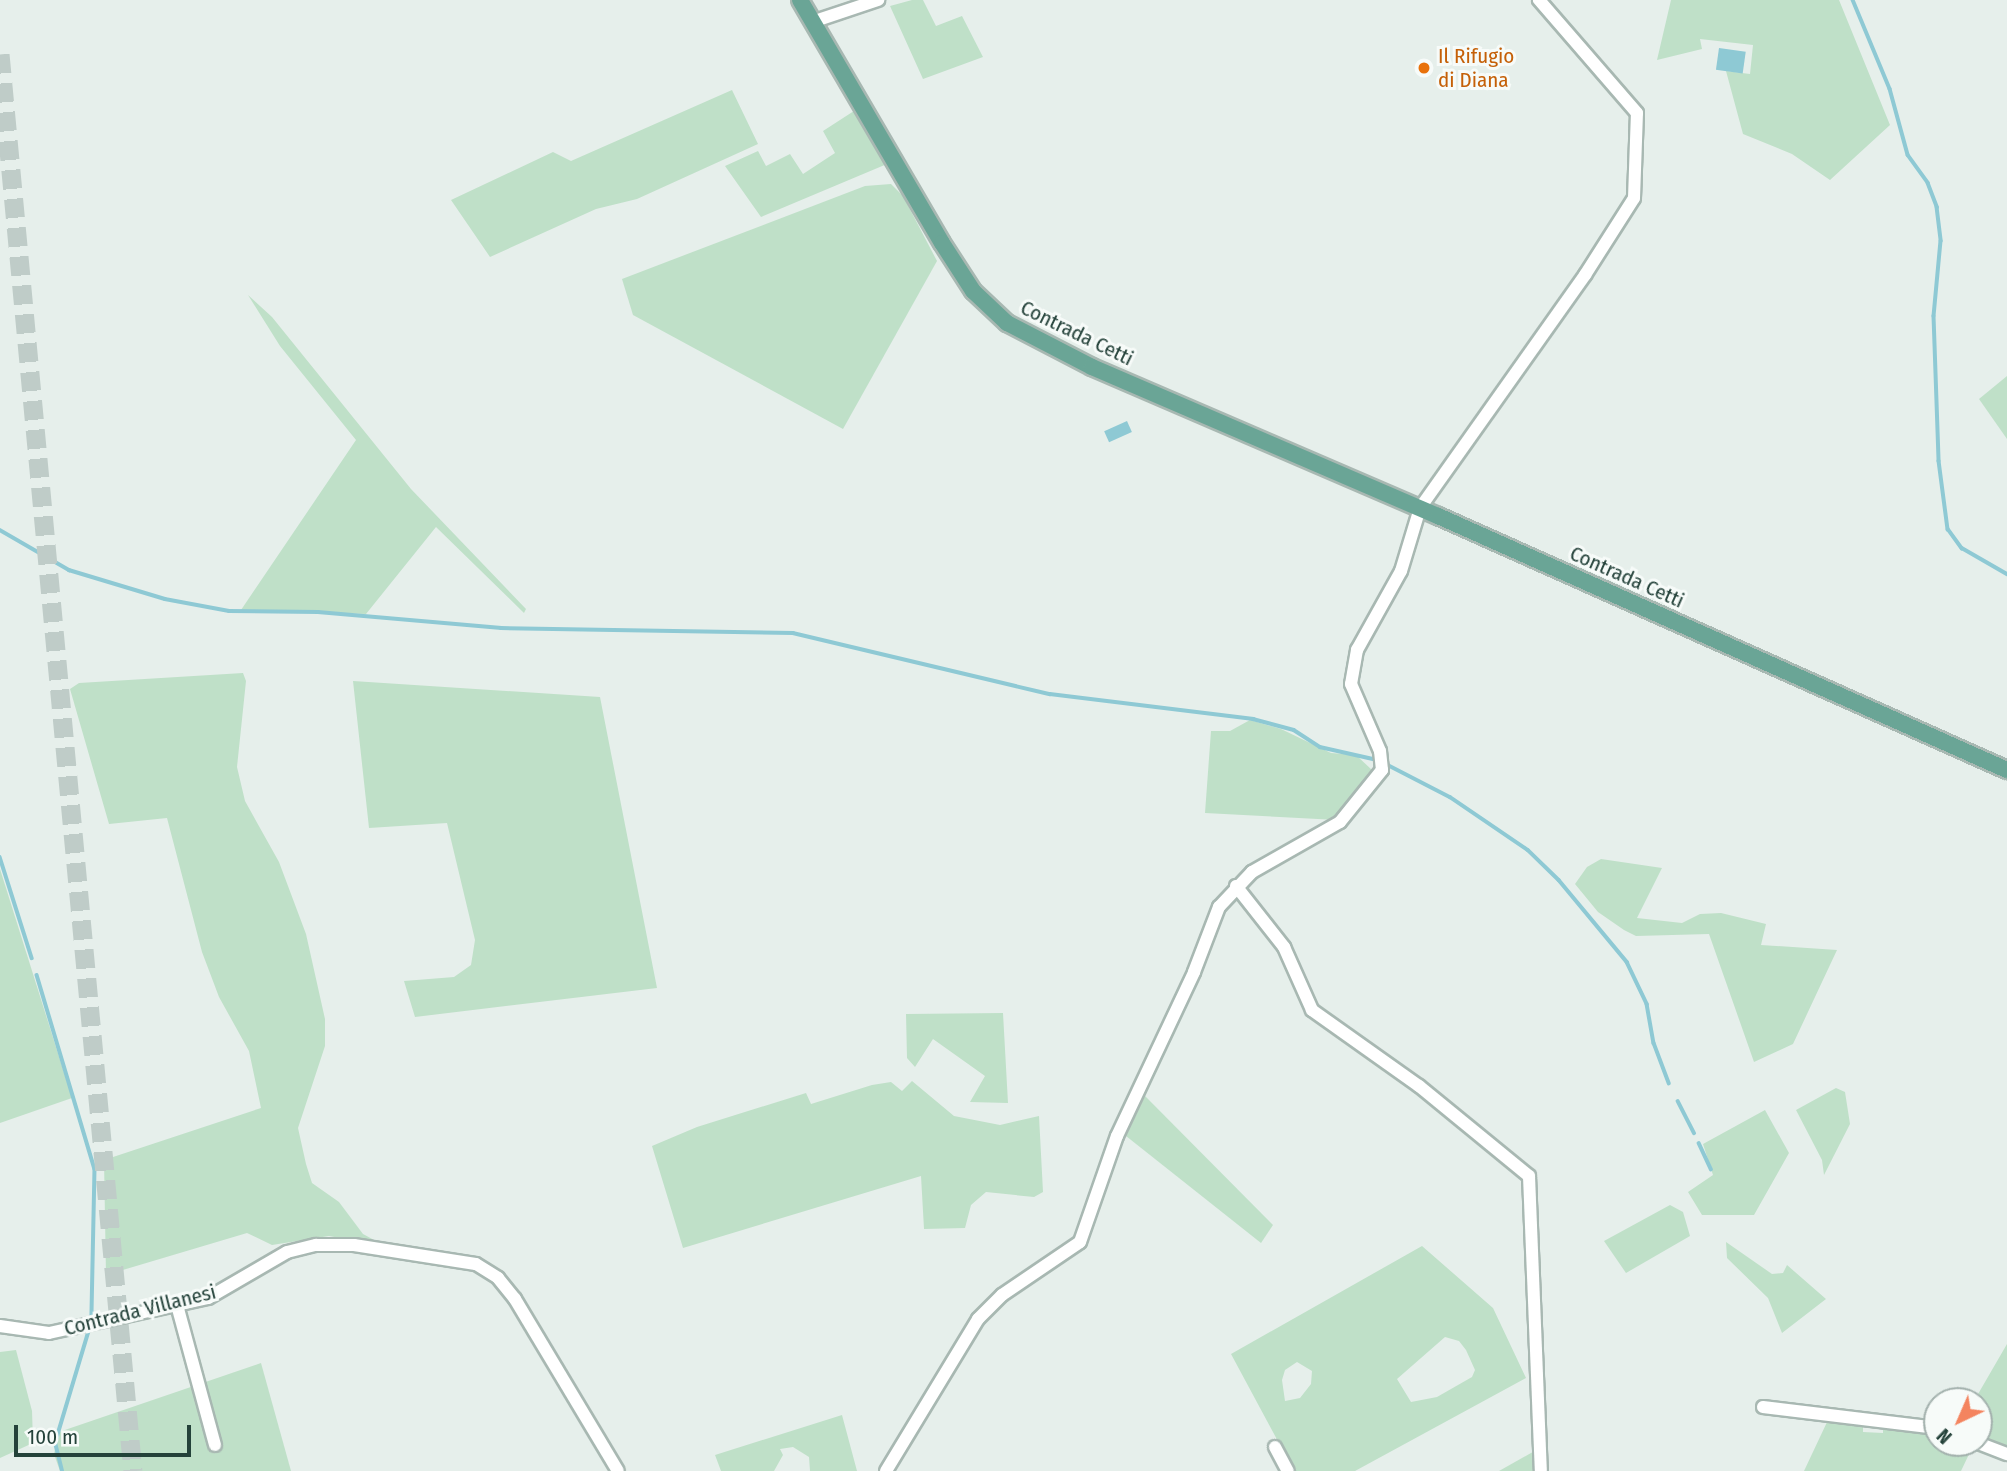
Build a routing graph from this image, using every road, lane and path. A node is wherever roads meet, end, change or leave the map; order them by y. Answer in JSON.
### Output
{"nodes":[{"id":1,"x":800,"y":0,"type":"edge"},
{"id":2,"x":878,"y":0,"type":"edge"},
{"id":3,"x":1539,"y":0,"type":"edge"},
{"id":4,"x":812,"y":22,"type":"junction"},
{"id":5,"x":1420,"y":508,"type":"junction"},
{"id":6,"x":2007,"y":770,"type":"edge"},
{"id":7,"x":1236,"y":886,"type":"junction"},
{"id":8,"x":177,"y":1305,"type":"junction"},
{"id":9,"x":0,"y":1326,"type":"edge"},
{"id":10,"x":1763,"y":1407,"type":"dead end"},
{"id":11,"x":1923,"y":1424,"type":"edge"},
{"id":12,"x":215,"y":1445,"type":"dead end"},
{"id":13,"x":1275,"y":1447,"type":"dead end"},
{"id":14,"x":618,"y":1471,"type":"edge"},
{"id":15,"x":886,"y":1471,"type":"edge"},
{"id":16,"x":1288,"y":1471,"type":"edge"},
{"id":17,"x":1541,"y":1471,"type":"edge"}],
"edges":[{"from":1,"to":4,"type":"main road","name":"Contrada Cetti"},
{"from":2,"to":4,"type":"street"},
{"from":3,"to":5,"type":"street"},
{"from":4,"to":5,"type":"main road","name":"Contrada Cetti"},
{"from":5,"to":6,"type":"main road","name":"Contrada Cetti"},
{"from":5,"to":7,"type":"street"},
{"from":7,"to":15,"type":"street"},
{"from":7,"to":17,"type":"street"},
{"from":8,"to":9,"type":"street","name":"Contrada Villanesi"},
{"from":8,"to":12,"type":"street"},
{"from":8,"to":14,"type":"street","name":"Contrada Villanesi"},
{"from":10,"to":11,"type":"street"},
{"from":13,"to":16,"type":"street"}]}
